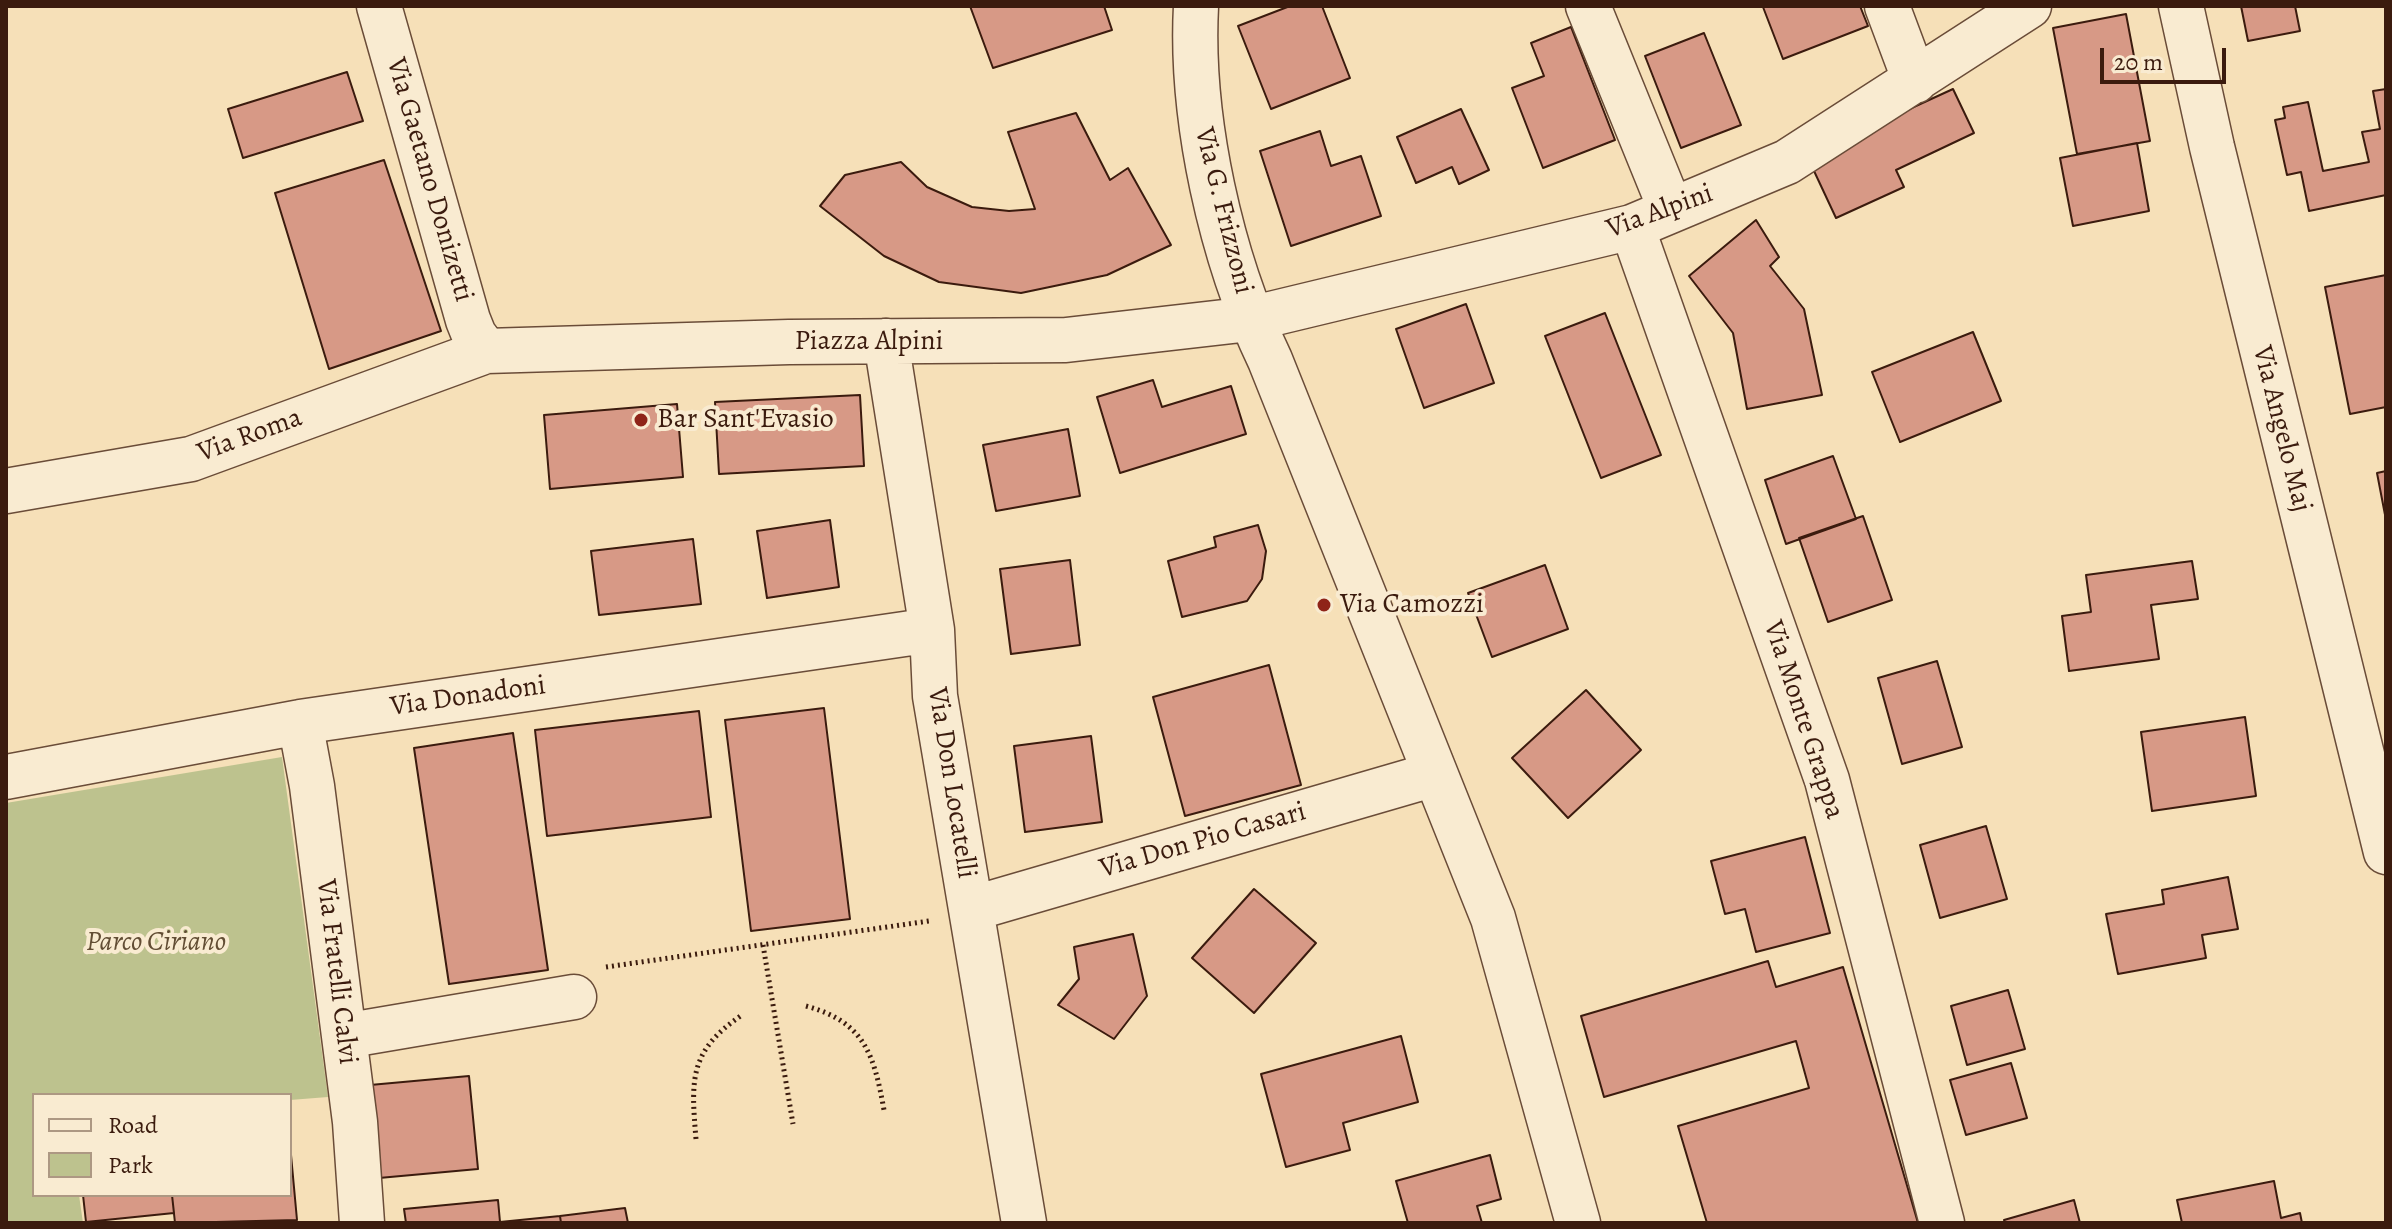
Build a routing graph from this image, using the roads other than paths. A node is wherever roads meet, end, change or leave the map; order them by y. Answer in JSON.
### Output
{"nodes":[{"id":1,"x":379,"y":6,"type":"edge"},
{"id":2,"x":1196,"y":6,"type":"edge"},
{"id":3,"x":1588,"y":6,"type":"edge"},
{"id":4,"x":1887,"y":6,"type":"edge"},
{"id":5,"x":2029,"y":6,"type":"edge"},
{"id":6,"x":2181,"y":6,"type":"edge"},
{"id":7,"x":1915,"y":81,"type":"junction"},
{"id":8,"x":1671,"y":210,"type":"junction"},
{"id":9,"x":1632,"y":227,"type":"junction"},
{"id":10,"x":1250,"y":319,"type":"junction"},
{"id":11,"x":886,"y":341,"type":"junction"},
{"id":12,"x":486,"y":351,"type":"junction"},
{"id":13,"x":6,"y":491,"type":"edge"},
{"id":14,"x":932,"y":630,"type":"junction"},
{"id":15,"x":300,"y":722,"type":"junction"},
{"id":16,"x":1435,"y":774,"type":"junction"},
{"id":17,"x":6,"y":777,"type":"edge"},
{"id":18,"x":2386,"y":852,"type":"edge"},
{"id":19,"x":972,"y":912,"type":"junction"},
{"id":20,"x":574,"y":997,"type":"road end"},
{"id":21,"x":344,"y":1036,"type":"junction"},
{"id":22,"x":362,"y":1223,"type":"edge"},
{"id":23,"x":1024,"y":1223,"type":"edge"},
{"id":24,"x":1578,"y":1223,"type":"edge"},
{"id":25,"x":1942,"y":1223,"type":"edge"}],
"edges":[{"from":1,"to":12,"type":"street","name":"Via Gaetano Donizetti"},
{"from":2,"to":10,"type":"street","name":"Via G. Frizzoni"},
{"from":3,"to":8,"type":"street"},
{"from":4,"to":7,"type":"street"},
{"from":5,"to":7,"type":"street","name":"Via Alpini"},
{"from":6,"to":18,"type":"street","name":"Via Angelo Maj"},
{"from":7,"to":8,"type":"street","name":"Via Alpini"},
{"from":8,"to":9,"type":"street","name":"Via Alpini"},
{"from":9,"to":10,"type":"street","name":"Via Alpini"},
{"from":9,"to":25,"type":"street","name":"Via Monte Grappa"},
{"from":10,"to":11,"type":"street","name":"Piazza Alpini"},
{"from":10,"to":16,"type":"street"},
{"from":11,"to":12,"type":"street","name":"Piazza Alpini"},
{"from":11,"to":14,"type":"street","name":"Via Don Locatelli"},
{"from":12,"to":13,"type":"street","name":"Via Roma"},
{"from":14,"to":15,"type":"street","name":"Via Donadoni"},
{"from":14,"to":19,"type":"street","name":"Via Don Locatelli"},
{"from":15,"to":17,"type":"street","name":"Via Donadoni"},
{"from":15,"to":21,"type":"street","name":"Via Fratelli Calvi"},
{"from":16,"to":19,"type":"street","name":"Via Don Pio Casari"},
{"from":16,"to":24,"type":"street"},
{"from":19,"to":23,"type":"street","name":"Via Don Locatelli"},
{"from":20,"to":21,"type":"street"},
{"from":21,"to":22,"type":"street","name":"Via Fratelli Calvi"}]}
